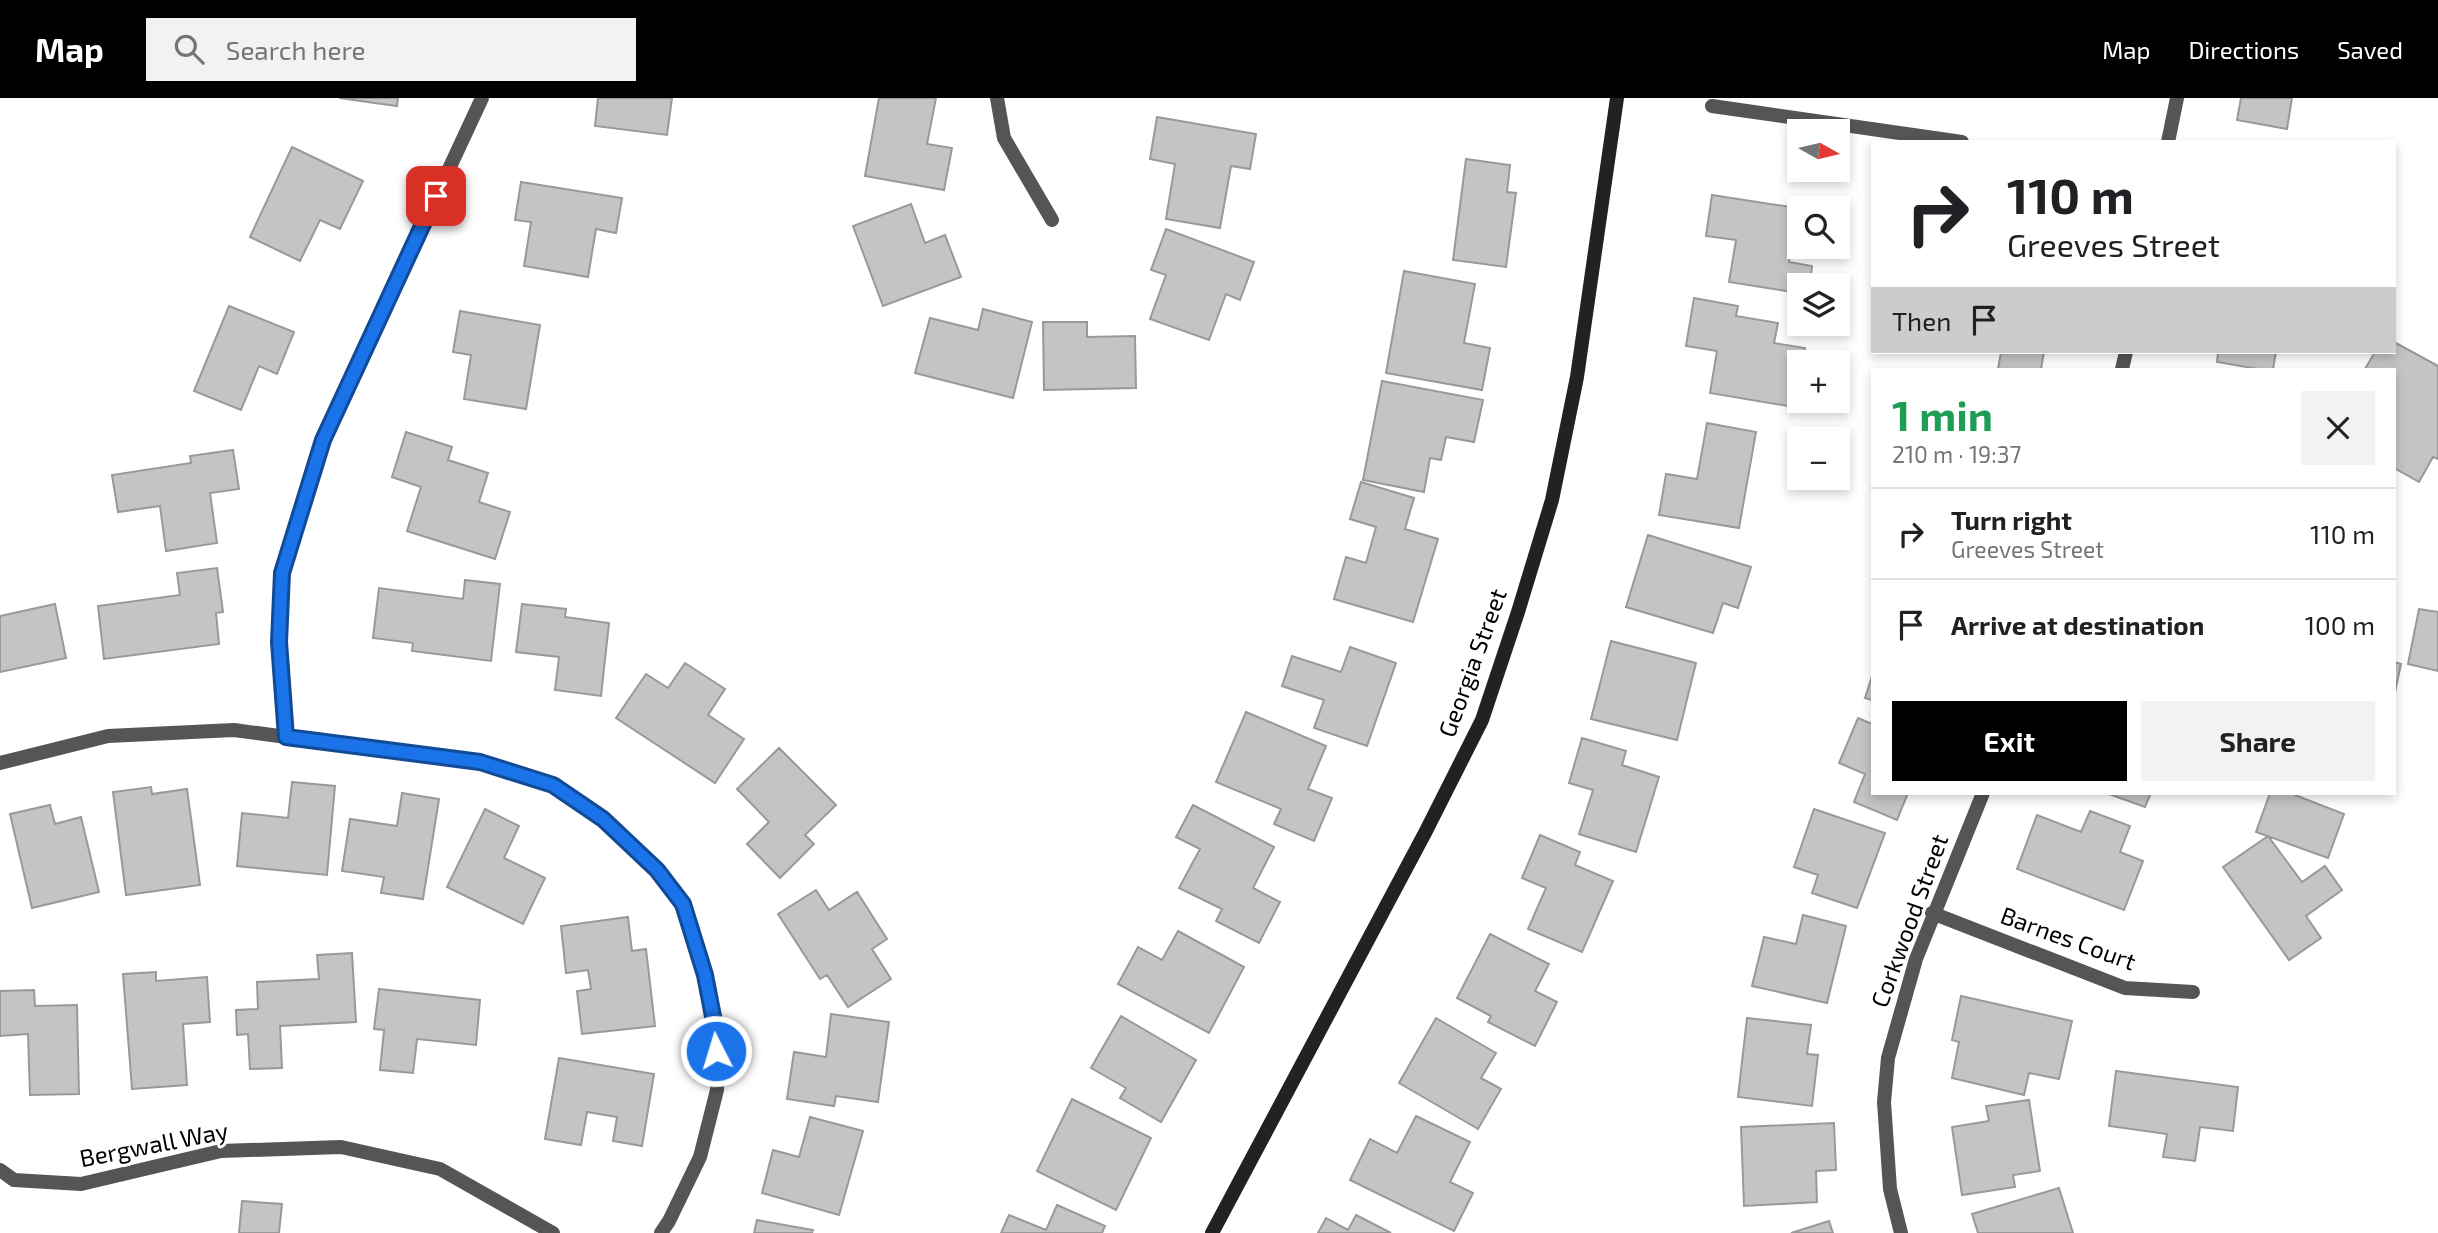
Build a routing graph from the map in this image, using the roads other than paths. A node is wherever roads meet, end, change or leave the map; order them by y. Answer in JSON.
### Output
{"nodes":[{"id":1,"x":482,"y":98,"type":"edge"},
{"id":2,"x":997,"y":98,"type":"edge"},
{"id":3,"x":1617,"y":98,"type":"edge"},
{"id":4,"x":2177,"y":98,"type":"edge"},
{"id":5,"x":1712,"y":106,"type":"dead end"},
{"id":6,"x":1948,"y":140,"type":"edge"},
{"id":7,"x":2168,"y":140,"type":"edge"},
{"id":8,"x":1052,"y":220,"type":"dead end"},
{"id":9,"x":286,"y":737,"type":"junction"},
{"id":10,"x":0,"y":763,"type":"edge"},
{"id":11,"x":1982,"y":795,"type":"edge"},
{"id":12,"x":1932,"y":913,"type":"junction"},
{"id":13,"x":2193,"y":992,"type":"dead end"},
{"id":14,"x":0,"y":1170,"type":"edge"},
{"id":15,"x":553,"y":1233,"type":"edge"},
{"id":16,"x":661,"y":1233,"type":"edge"},
{"id":17,"x":1212,"y":1233,"type":"edge"},
{"id":18,"x":1901,"y":1233,"type":"edge"}],
"edges":[{"from":1,"to":9,"type":"street"},
{"from":2,"to":8,"type":"street"},
{"from":3,"to":17,"type":"main road","name":"Georgia Street"},
{"from":4,"to":7,"type":"street"},
{"from":5,"to":6,"type":"street"},
{"from":9,"to":10,"type":"street"},
{"from":9,"to":16,"type":"street"},
{"from":11,"to":12,"type":"street","name":"Corkwood Street"},
{"from":12,"to":13,"type":"street","name":"Barnes Court"},
{"from":12,"to":18,"type":"street","name":"Corkwood Street"},
{"from":14,"to":15,"type":"street","name":"Bergwall Way"}]}
